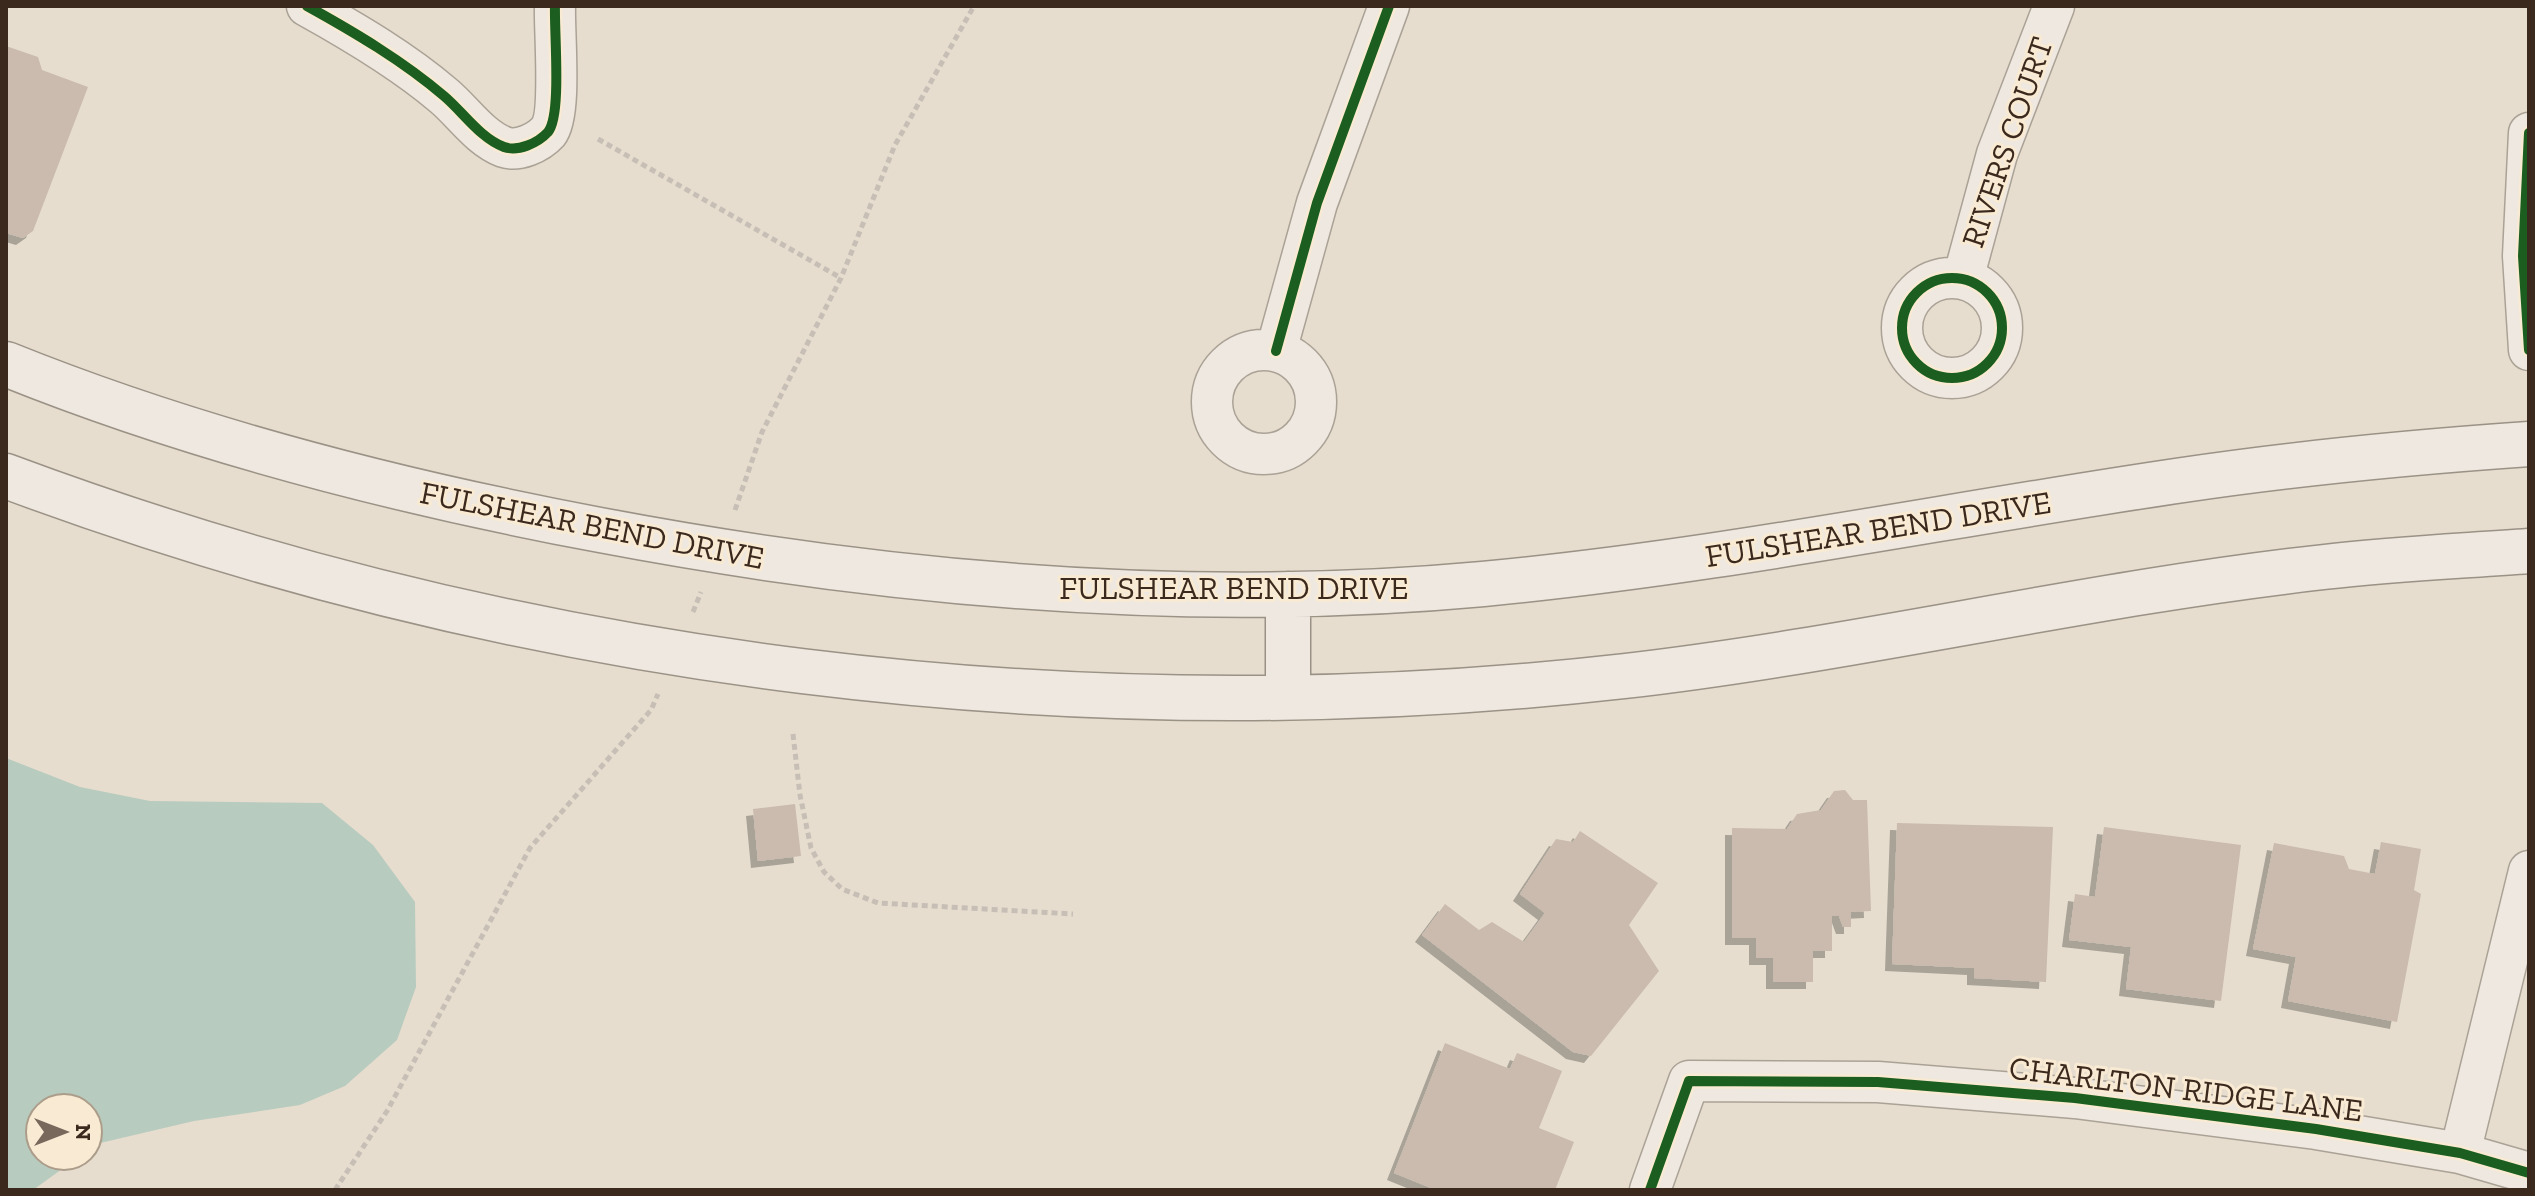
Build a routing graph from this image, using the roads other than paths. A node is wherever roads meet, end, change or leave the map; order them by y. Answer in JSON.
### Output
{"nodes":[{"id":1,"x":307,"y":6,"type":"edge"},
{"id":2,"x":555,"y":6,"type":"edge"},
{"id":3,"x":1389,"y":6,"type":"edge"},
{"id":4,"x":2054,"y":6,"type":"edge"},
{"id":5,"x":2529,"y":133,"type":"edge"},
{"id":6,"x":1963,"y":279,"type":"dead end"},
{"id":7,"x":2529,"y":350,"type":"edge"},
{"id":8,"x":1276,"y":351,"type":"dead end"},
{"id":9,"x":6,"y":364,"type":"edge"},
{"id":10,"x":2529,"y":444,"type":"edge"},
{"id":11,"x":6,"y":476,"type":"edge"},
{"id":12,"x":2529,"y":551,"type":"edge"},
{"id":13,"x":1288,"y":594,"type":"junction"},
{"id":14,"x":1288,"y":697,"type":"junction"},
{"id":15,"x":2529,"y":871,"type":"edge"},
{"id":16,"x":2460,"y":1153,"type":"junction"},
{"id":17,"x":2529,"y":1173,"type":"edge"},
{"id":18,"x":1650,"y":1190,"type":"edge"}],
"edges":[{"from":1,"to":2,"type":"street"},
{"from":3,"to":8,"type":"street"},
{"from":4,"to":6,"type":"street","name":"RIVERS COURT"},
{"from":5,"to":7,"type":"street"},
{"from":9,"to":13,"type":"main road","name":"FULSHEAR BEND DRIVE"},
{"from":10,"to":13,"type":"main road","name":"FULSHEAR BEND DRIVE"},
{"from":11,"to":14,"type":"main road"},
{"from":12,"to":14,"type":"main road"},
{"from":13,"to":14,"type":"main road"},
{"from":15,"to":16,"type":"street"},
{"from":16,"to":17,"type":"street","name":"CHARLTON RIDGE LANE"},
{"from":16,"to":18,"type":"street","name":"CHARLTON RIDGE LANE"}]}
